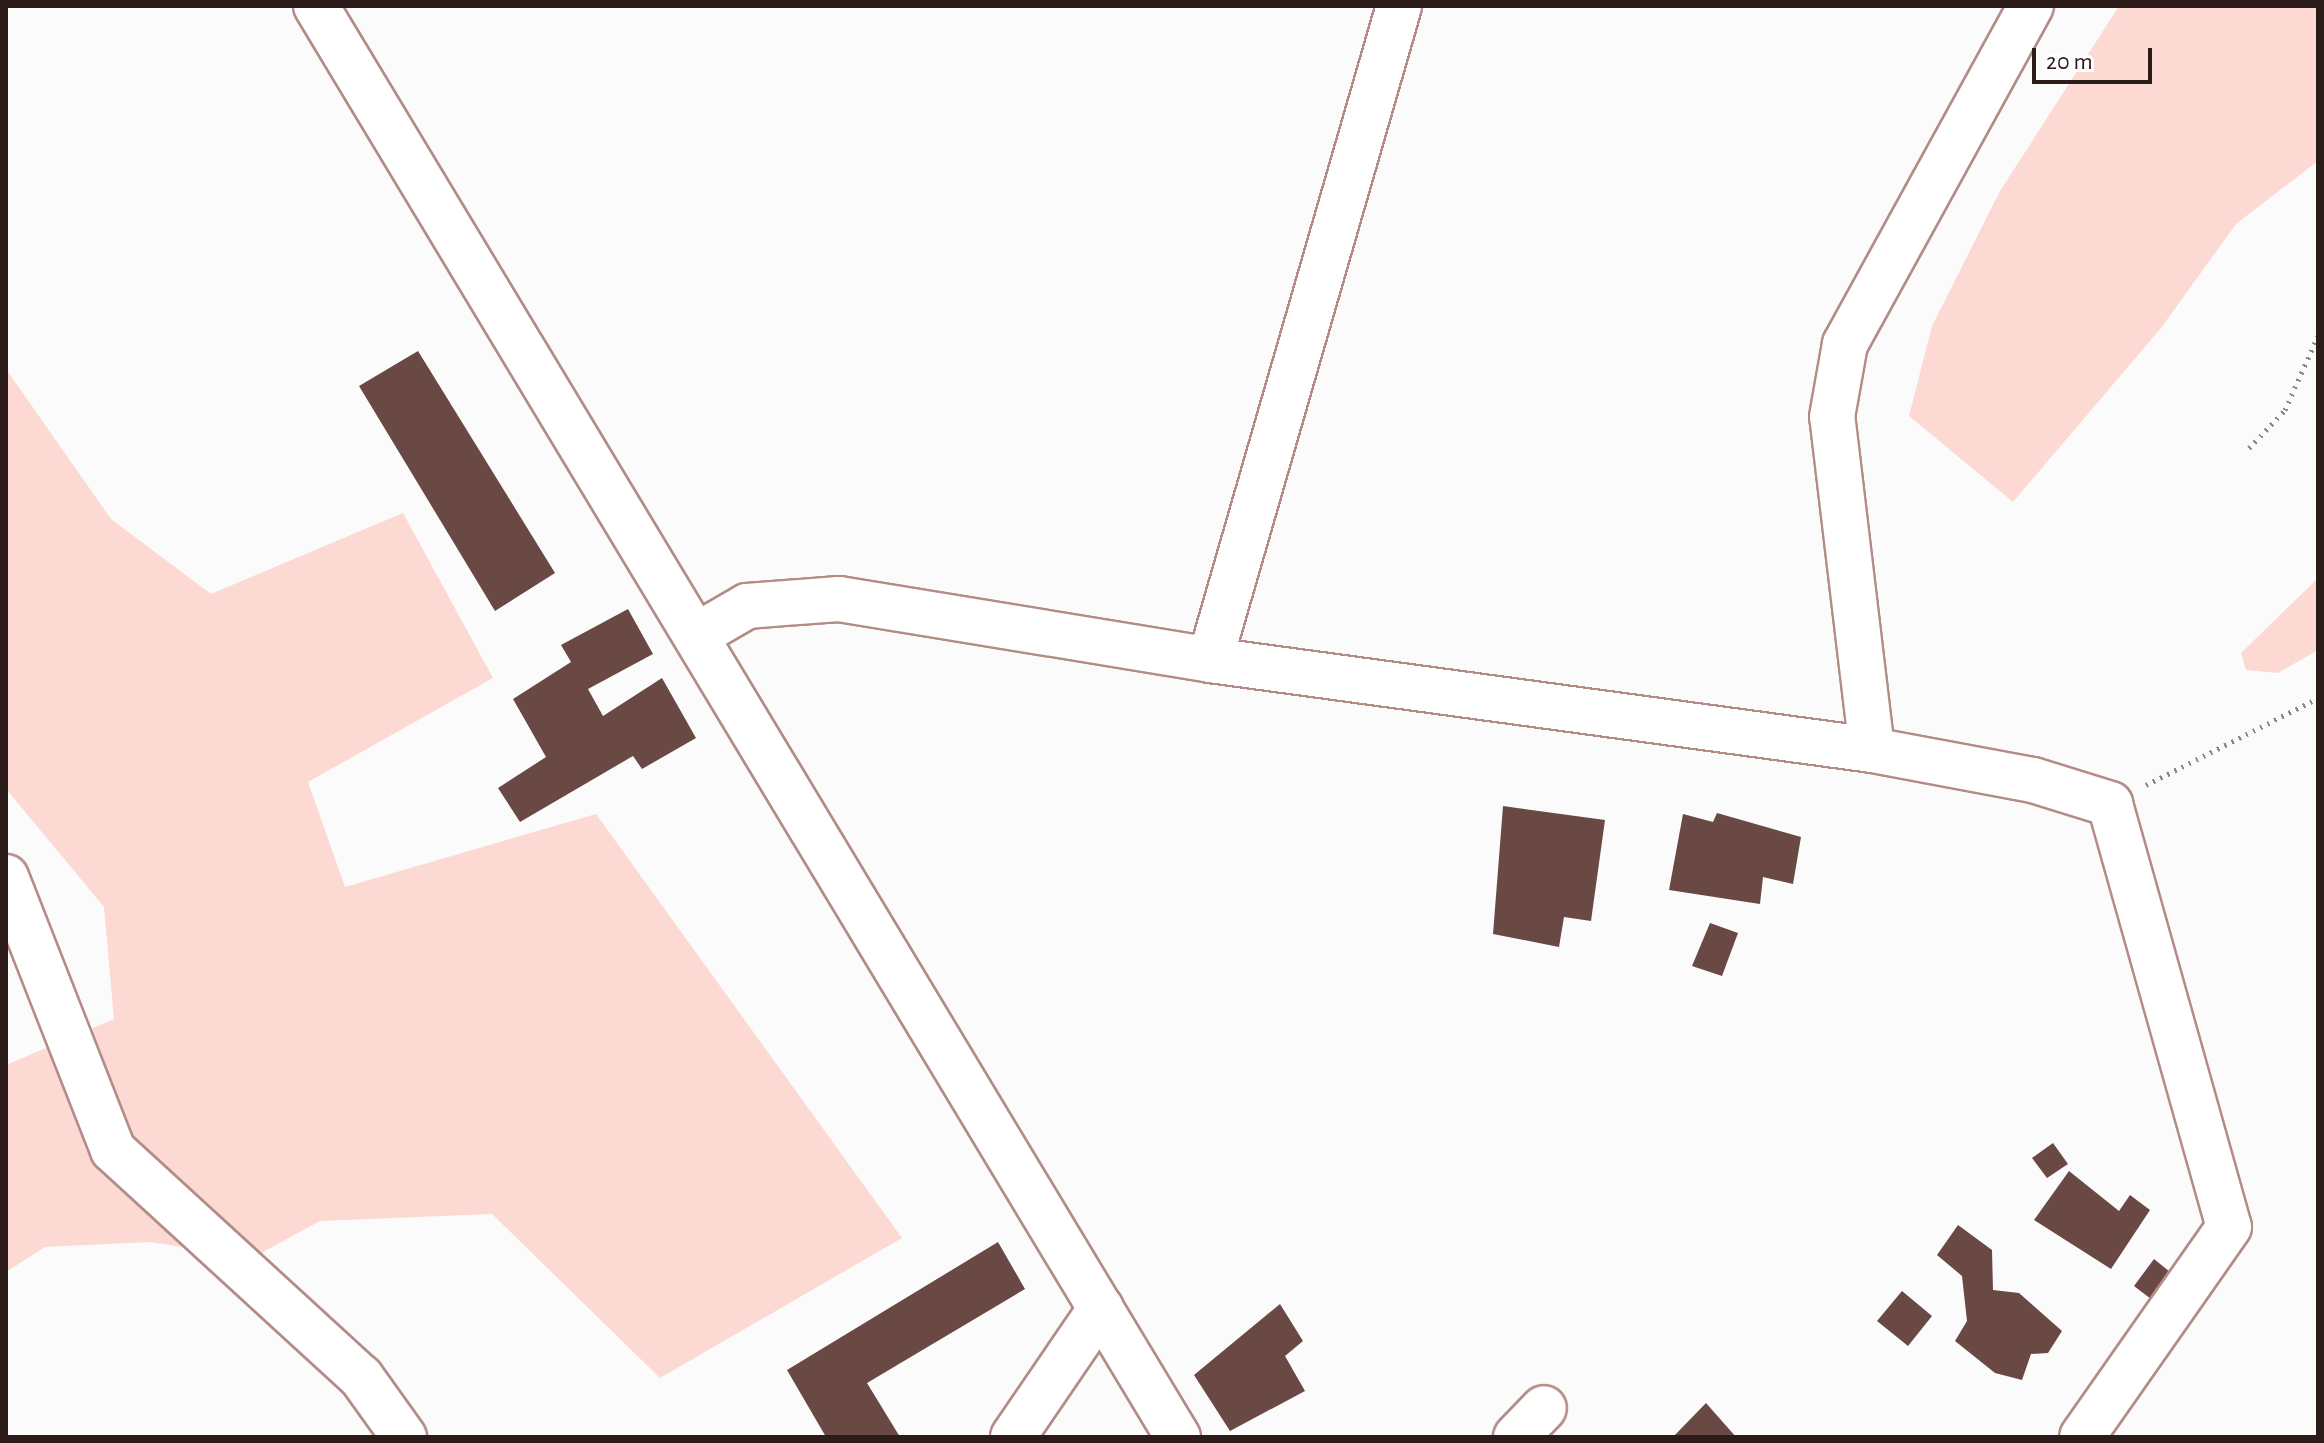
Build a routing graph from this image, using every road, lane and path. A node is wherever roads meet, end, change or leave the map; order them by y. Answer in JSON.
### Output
{"nodes":[{"id":1,"x":316,"y":6,"type":"edge"},
{"id":2,"x":1399,"y":6,"type":"edge"},
{"id":3,"x":2031,"y":6,"type":"edge"},
{"id":4,"x":2318,"y":336,"type":"edge"},
{"id":5,"x":2249,"y":448,"type":"dead end"},
{"id":6,"x":697,"y":635,"type":"junction"},
{"id":7,"x":1210,"y":660,"type":"junction"},
{"id":8,"x":2318,"y":698,"type":"edge"},
{"id":9,"x":1872,"y":750,"type":"junction"},
{"id":10,"x":2110,"y":804,"type":"junction"},
{"id":11,"x":6,"y":877,"type":"edge"},
{"id":12,"x":1101,"y":1308,"type":"junction"},
{"id":13,"x":404,"y":1437,"type":"edge"},
{"id":14,"x":1013,"y":1437,"type":"edge"},
{"id":15,"x":1178,"y":1437,"type":"edge"},
{"id":16,"x":2082,"y":1437,"type":"edge"}],
"edges":[{"from":1,"to":6,"type":"street"},
{"from":2,"to":7,"type":"street"},
{"from":3,"to":9,"type":"street"},
{"from":4,"to":5,"type":"path"},
{"from":6,"to":7,"type":"street"},
{"from":6,"to":12,"type":"street"},
{"from":7,"to":9,"type":"street"},
{"from":8,"to":10,"type":"path"},
{"from":9,"to":10,"type":"street"},
{"from":10,"to":16,"type":"street"},
{"from":11,"to":13,"type":"street"},
{"from":12,"to":14,"type":"street"},
{"from":12,"to":15,"type":"street"}]}
